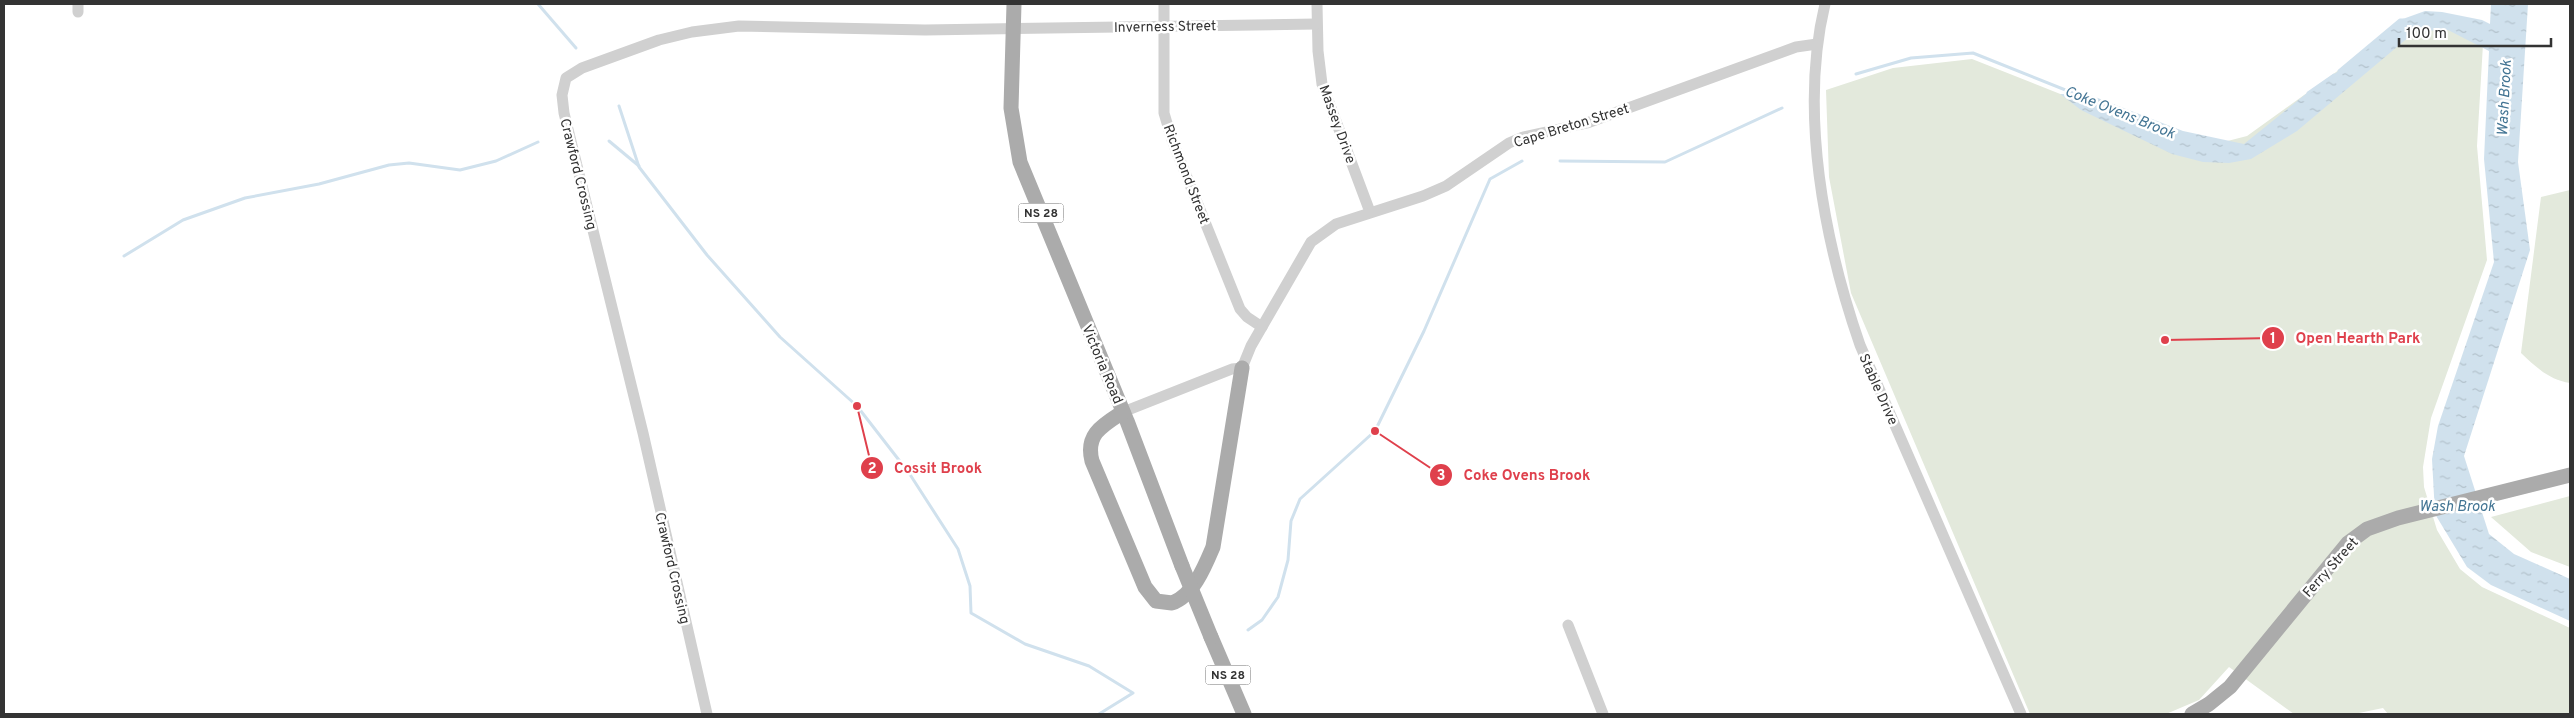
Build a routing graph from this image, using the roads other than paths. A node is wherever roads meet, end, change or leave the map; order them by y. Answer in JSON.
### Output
{"nodes":[{"id":1,"x":1014,"y":4,"type":"edge"},
{"id":2,"x":1164,"y":4,"type":"edge"},
{"id":3,"x":1317,"y":4,"type":"edge"},
{"id":4,"x":1825,"y":4,"type":"edge"},
{"id":5,"x":1316,"y":24,"type":"junction"},
{"id":6,"x":1163,"y":26,"type":"junction"},
{"id":7,"x":1013,"y":28,"type":"junction"},
{"id":8,"x":1817,"y":44,"type":"junction"},
{"id":9,"x":1370,"y":212,"type":"junction"},
{"id":10,"x":1262,"y":327,"type":"junction"},
{"id":11,"x":1242,"y":368,"type":"junction"},
{"id":12,"x":1123,"y":412,"type":"junction"},
{"id":13,"x":2570,"y":475,"type":"edge"},
{"id":14,"x":1568,"y":625,"type":"dead end"},
{"id":15,"x":707,"y":714,"type":"edge"},
{"id":16,"x":1244,"y":714,"type":"edge"},
{"id":17,"x":1604,"y":714,"type":"edge"},
{"id":18,"x":2021,"y":714,"type":"edge"},
{"id":19,"x":2192,"y":714,"type":"edge"}],
"edges":[{"from":1,"to":7,"type":"main road","name":"Victoria Road","number":"NS 28"},
{"from":2,"to":6,"type":"street","name":"Richmond Street"},
{"from":3,"to":5,"type":"street","name":"Massey Drive"},
{"from":4,"to":8,"type":"street","name":"Stable Drive"},
{"from":5,"to":6,"type":"street","name":"Inverness Street"},
{"from":5,"to":9,"type":"street","name":"Massey Drive"},
{"from":6,"to":7,"type":"street","name":"Inverness Street"},
{"from":6,"to":10,"type":"street","name":"Richmond Street"},
{"from":7,"to":12,"type":"main road","name":"Victoria Road","number":"NS 28"},
{"from":7,"to":15,"type":"street","name":"Crawford Crossing"},
{"from":8,"to":9,"type":"street","name":"Cape Breton Street"},
{"from":8,"to":18,"type":"street","name":"Stable Drive"},
{"from":9,"to":10,"type":"street","name":"Cape Breton Street"},
{"from":10,"to":11,"type":"street","name":"Cape Breton Street"},
{"from":11,"to":12,"type":"street"},
{"from":11,"to":12,"type":"main road"},
{"from":12,"to":16,"type":"main road","name":"Victoria Road","number":"NS 28","bridge":true},
{"from":13,"to":19,"type":"main road","name":"Ferry Street"},
{"from":14,"to":17,"type":"street"}]}
